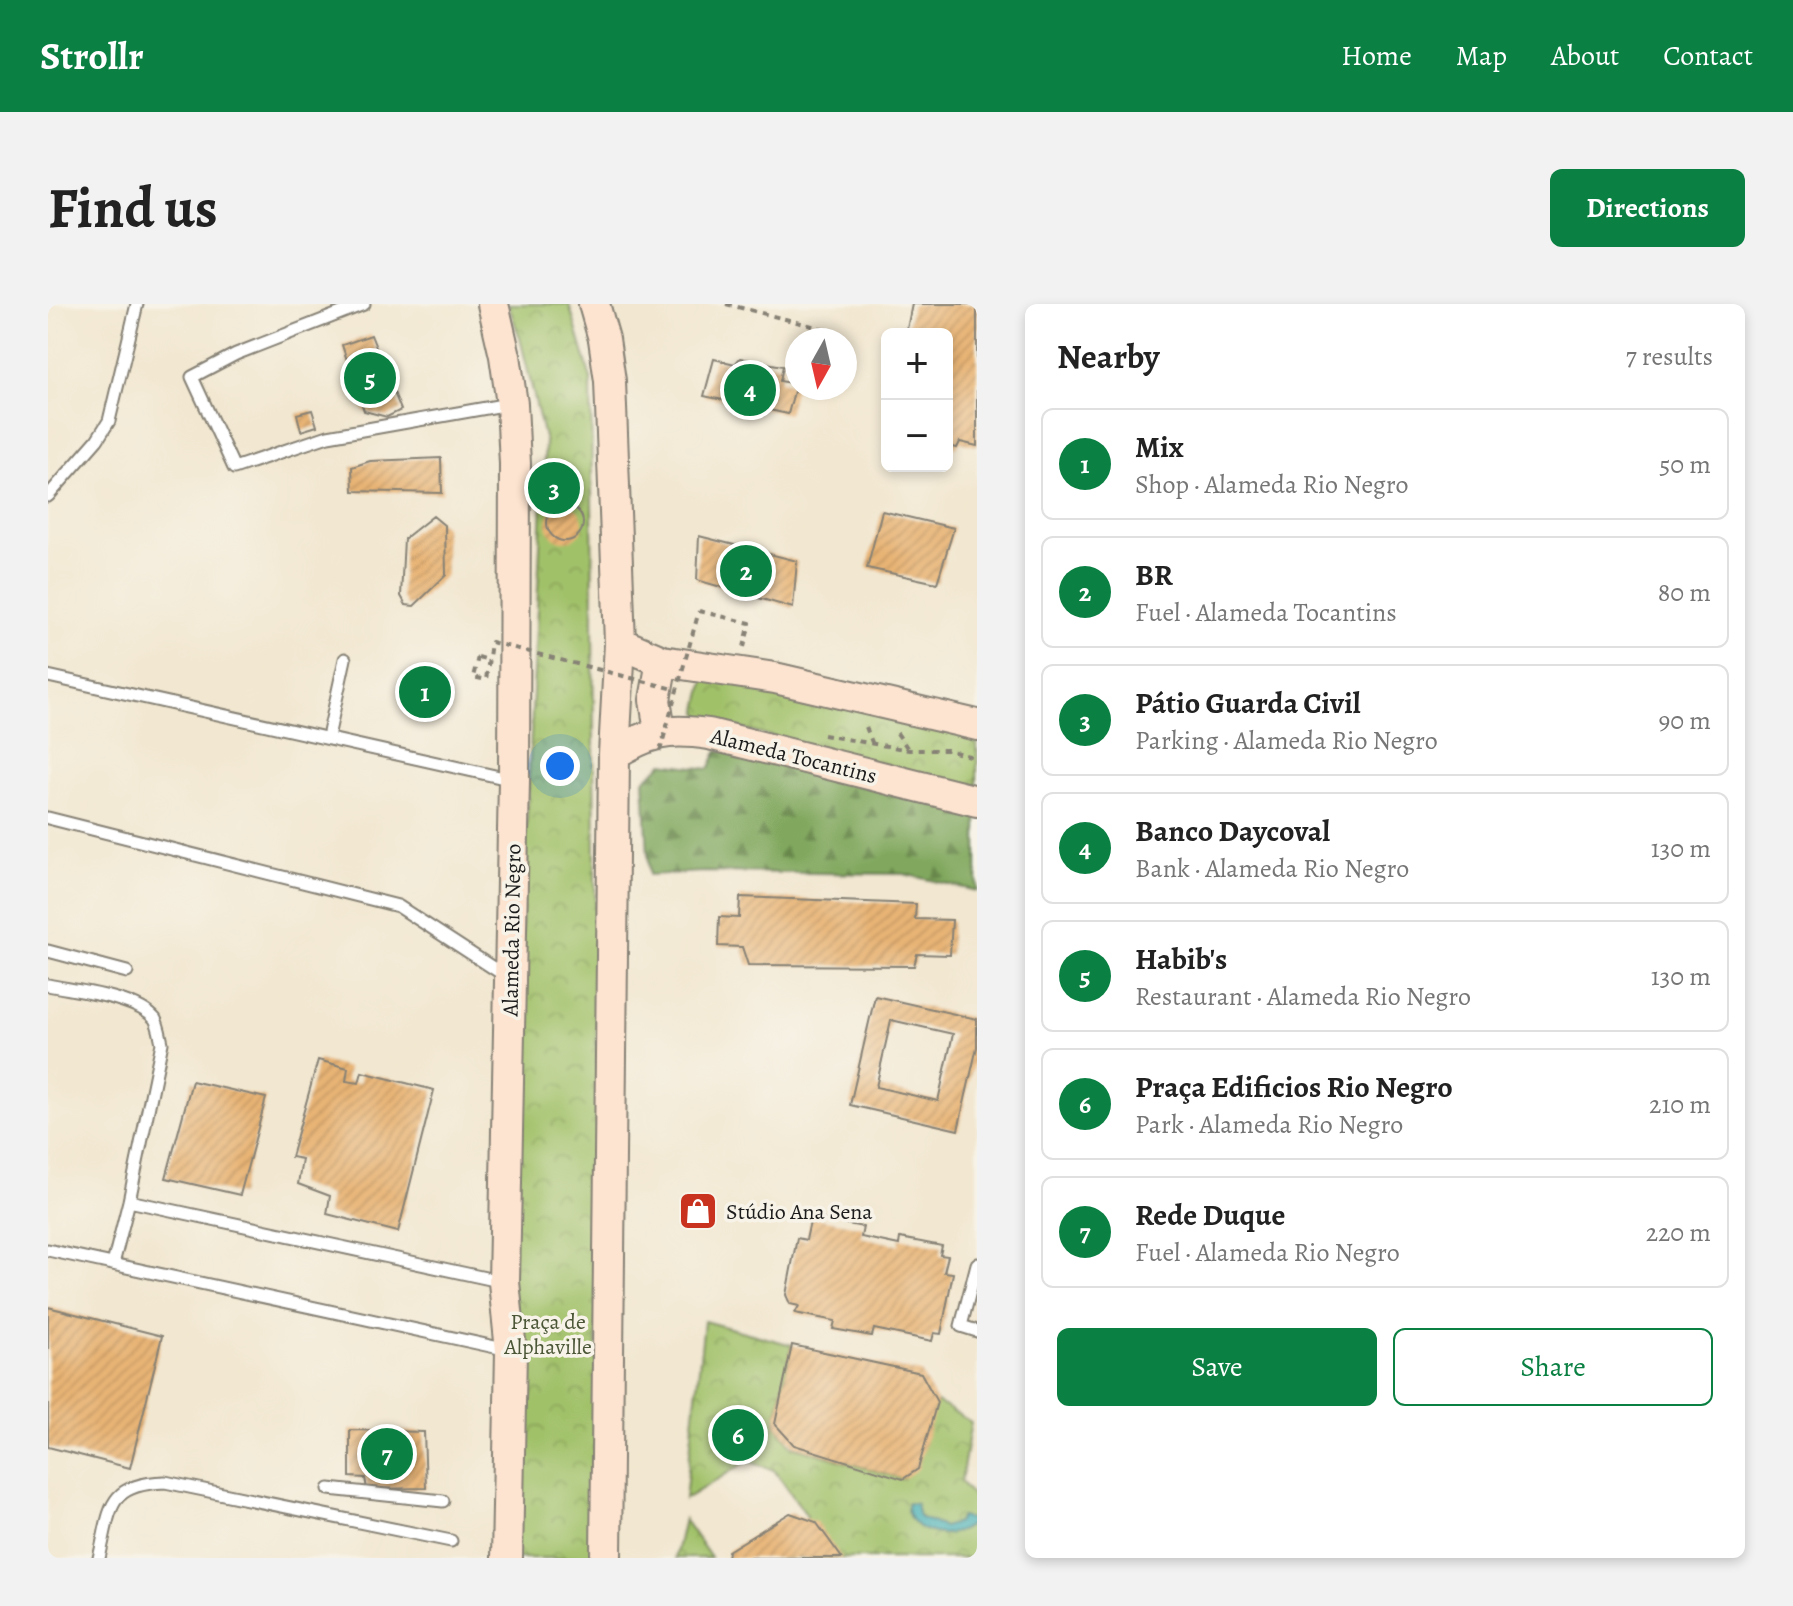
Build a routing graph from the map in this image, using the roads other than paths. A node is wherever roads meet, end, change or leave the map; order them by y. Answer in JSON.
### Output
{"nodes":[{"id":1,"x":137,"y":304,"type":"edge"},
{"id":2,"x":364,"y":304,"type":"edge"},
{"id":3,"x":493,"y":304,"type":"edge"},
{"id":4,"x":594,"y":304,"type":"edge"},
{"id":5,"x":512,"y":404,"type":"junction"},
{"id":6,"x":48,"y":496,"type":"edge"},
{"id":7,"x":620,"y":643,"type":"junction"},
{"id":8,"x":345,"y":659,"type":"dead end"},
{"id":9,"x":662,"y":661,"type":"junction"},
{"id":10,"x":48,"y":676,"type":"edge"},
{"id":11,"x":977,"y":725,"type":"edge"},
{"id":12,"x":328,"y":737,"type":"junction"},
{"id":13,"x":660,"y":741,"type":"junction"},
{"id":14,"x":614,"y":754,"type":"junction"},
{"id":15,"x":514,"y":780,"type":"junction"},
{"id":16,"x":977,"y":801,"type":"edge"},
{"id":17,"x":48,"y":818,"type":"edge"},
{"id":18,"x":48,"y":951,"type":"edge"},
{"id":19,"x":127,"y":972,"type":"dead end"},
{"id":20,"x":511,"y":979,"type":"junction"},
{"id":21,"x":48,"y":985,"type":"edge"},
{"id":22,"x":129,"y":1201,"type":"junction"},
{"id":23,"x":48,"y":1250,"type":"edge"},
{"id":24,"x":113,"y":1264,"type":"junction"},
{"id":25,"x":977,"y":1264,"type":"edge"},
{"id":26,"x":504,"y":1282,"type":"junction"},
{"id":27,"x":977,"y":1331,"type":"edge"},
{"id":28,"x":511,"y":1351,"type":"junction"},
{"id":29,"x":329,"y":1489,"type":"dead end"},
{"id":30,"x":443,"y":1501,"type":"dead end"},
{"id":31,"x":451,"y":1541,"type":"dead end"},
{"id":32,"x":99,"y":1558,"type":"edge"},
{"id":33,"x":507,"y":1558,"type":"edge"},
{"id":34,"x":606,"y":1558,"type":"edge"}],
"edges":[{"from":1,"to":6,"type":"lane"},
{"from":2,"to":5,"type":"lane"},
{"from":3,"to":5,"type":"main road","name":"Alameda Rio Negro"},
{"from":4,"to":7,"type":"main road"},
{"from":5,"to":15,"type":"main road","name":"Alameda Rio Negro"},
{"from":7,"to":9,"type":"main road"},
{"from":7,"to":14,"type":"main road"},
{"from":8,"to":12,"type":"lane"},
{"from":9,"to":11,"type":"main road"},
{"from":9,"to":13,"type":"main road"},
{"from":10,"to":12,"type":"lane"},
{"from":12,"to":15,"type":"lane"},
{"from":13,"to":14,"type":"main road","name":"Alameda Tocantins"},
{"from":13,"to":16,"type":"main road","name":"Alameda Tocantins"},
{"from":14,"to":34,"type":"main road"},
{"from":15,"to":20,"type":"main road","name":"Alameda Rio Negro"},
{"from":17,"to":20,"type":"lane"},
{"from":18,"to":19,"type":"lane"},
{"from":20,"to":26,"type":"main road","name":"Alameda Rio Negro"},
{"from":21,"to":22,"type":"lane"},
{"from":22,"to":24,"type":"lane"},
{"from":22,"to":26,"type":"lane"},
{"from":23,"to":24,"type":"lane"},
{"from":24,"to":28,"type":"lane"},
{"from":25,"to":27,"type":"lane"},
{"from":26,"to":28,"type":"main road","name":"Alameda Rio Negro"},
{"from":28,"to":33,"type":"main road","name":"Alameda Rio Negro"},
{"from":29,"to":30,"type":"lane"},
{"from":31,"to":32,"type":"lane"}]}
